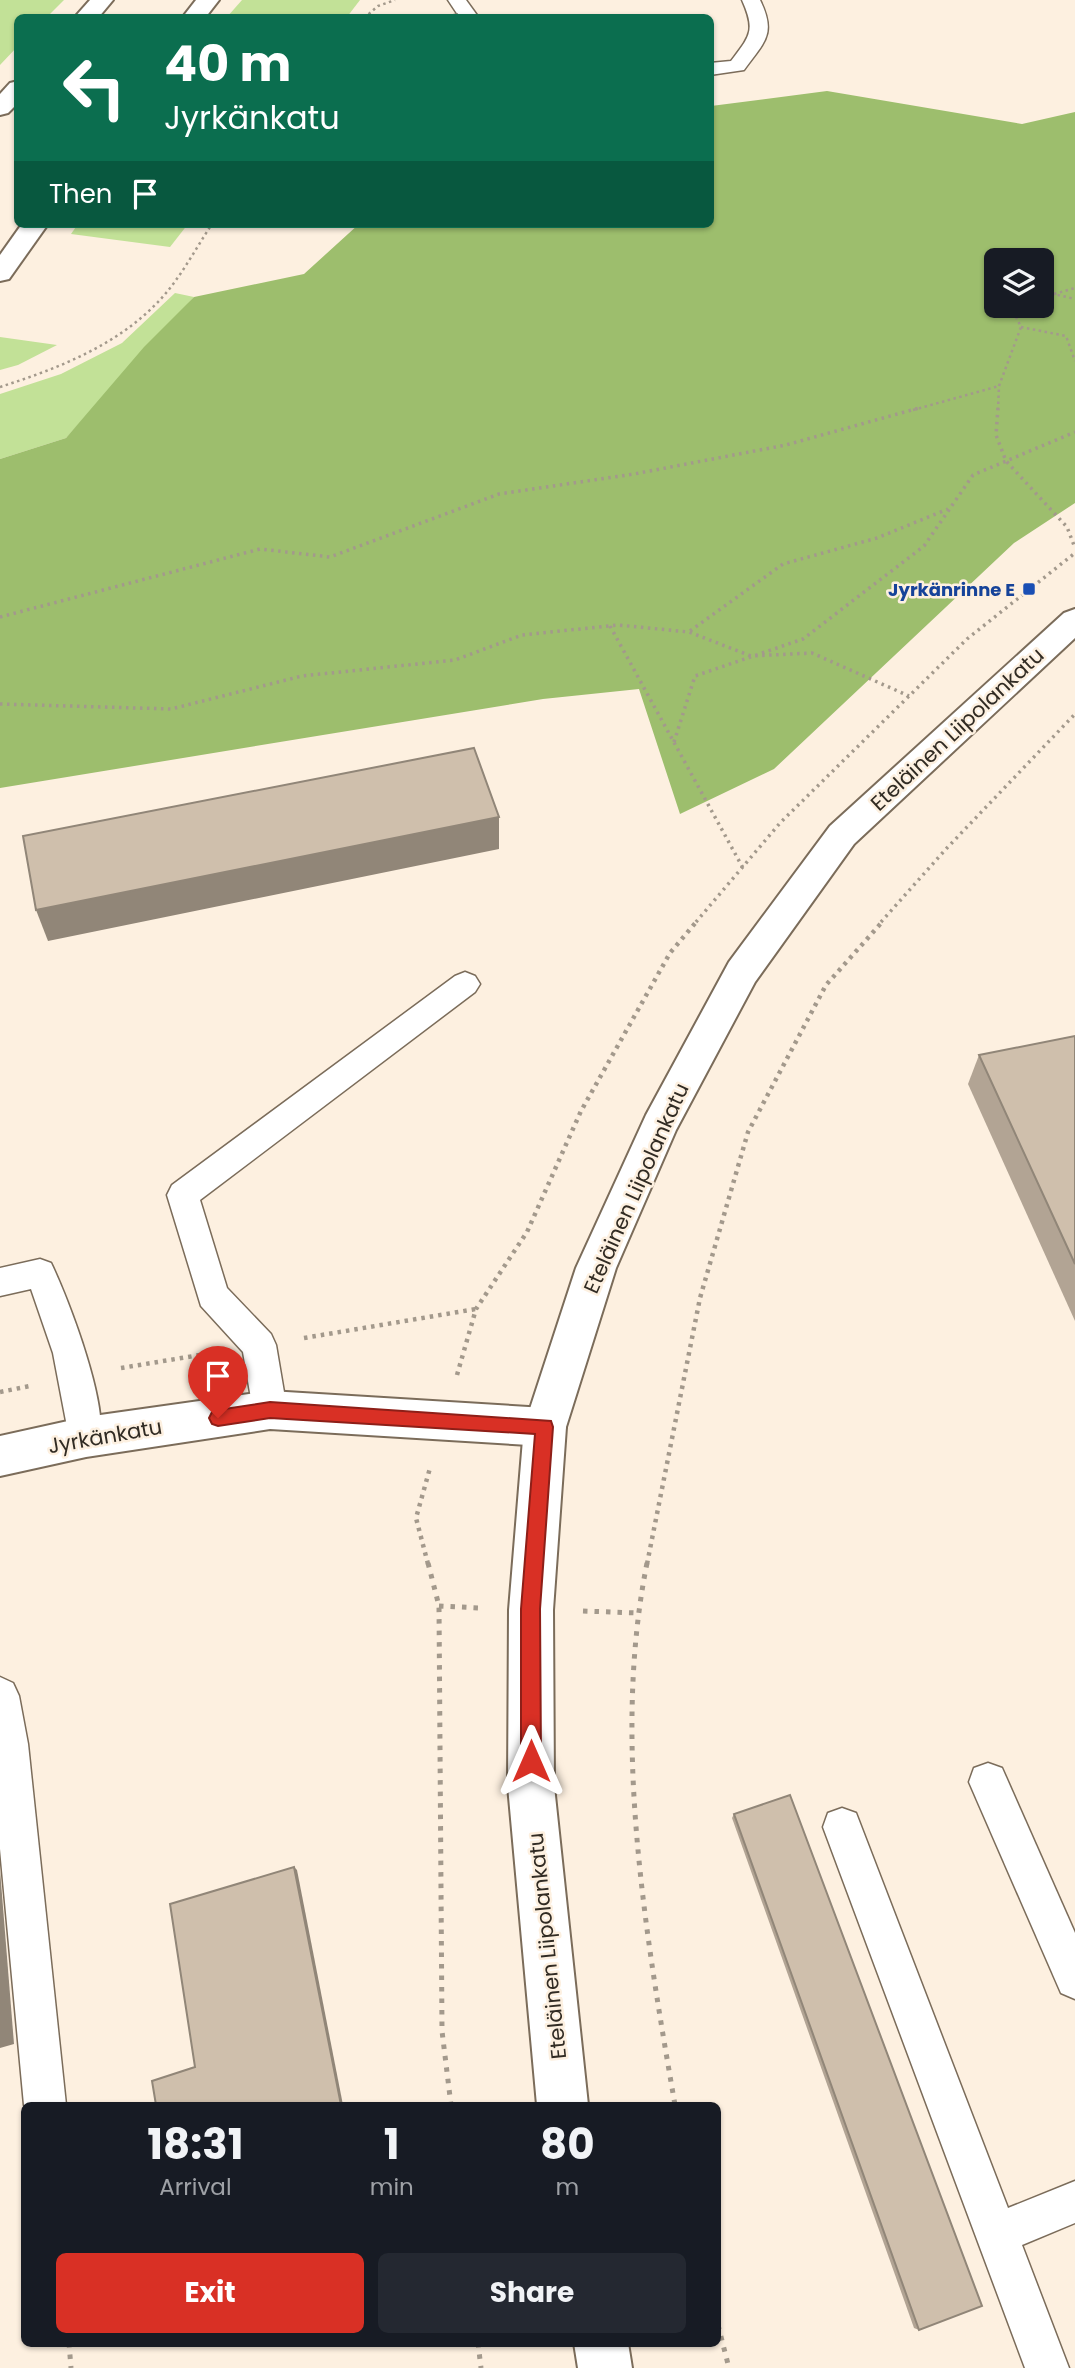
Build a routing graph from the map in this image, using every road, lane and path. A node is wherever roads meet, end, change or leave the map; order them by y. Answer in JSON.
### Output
{"nodes":[{"id":1,"x":102,"y":0,"type":"edge"},
{"id":2,"x":208,"y":0,"type":"edge"},
{"id":3,"x":395,"y":0,"type":"edge"},
{"id":4,"x":751,"y":0,"type":"edge"},
{"id":5,"x":89,"y":14,"type":"edge"},
{"id":6,"x":196,"y":14,"type":"edge"},
{"id":7,"x":369,"y":14,"type":"edge"},
{"id":8,"x":714,"y":69,"type":"edge"},
{"id":9,"x":14,"y":92,"type":"edge"},
{"id":10,"x":0,"y":108,"type":"edge"},
{"id":11,"x":32,"y":228,"type":"edge"},
{"id":12,"x":209,"y":228,"type":"edge"},
{"id":13,"x":0,"y":273,"type":"edge"},
{"id":14,"x":1075,"y":288,"type":"edge"},
{"id":15,"x":1054,"y":294,"type":"joint"},
{"id":16,"x":1075,"y":299,"type":"edge"},
{"id":17,"x":1016,"y":318,"type":"edge"},
{"id":18,"x":1021,"y":327,"type":"junction"},
{"id":19,"x":1075,"y":361,"type":"edge"},
{"id":20,"x":999,"y":386,"type":"junction"},
{"id":21,"x":0,"y":387,"type":"edge"},
{"id":22,"x":1075,"y":432,"type":"edge"},
{"id":23,"x":1006,"y":461,"type":"junction"},
{"id":24,"x":950,"y":509,"type":"junction"},
{"id":25,"x":1075,"y":548,"type":"edge"},
{"id":26,"x":0,"y":617,"type":"edge"},
{"id":27,"x":1075,"y":620,"type":"edge"},
{"id":28,"x":610,"y":626,"type":"junction"},
{"id":29,"x":690,"y":632,"type":"junction"},
{"id":30,"x":751,"y":656,"type":"junction"},
{"id":31,"x":909,"y":696,"type":"dead end"},
{"id":32,"x":0,"y":704,"type":"edge"},
{"id":33,"x":1075,"y":714,"type":"edge"},
{"id":34,"x":674,"y":742,"type":"junction"},
{"id":35,"x":743,"y":868,"type":"dead end"},
{"id":36,"x":465,"y":984,"type":"dead end"},
{"id":37,"x":0,"y":1282,"type":"edge"},
{"id":38,"x":270,"y":1410,"type":"junction"},
{"id":39,"x":545,"y":1427,"type":"junction"},
{"id":40,"x":86,"y":1437,"type":"junction"},
{"id":41,"x":0,"y":1456,"type":"edge"},
{"id":42,"x":0,"y":1696,"type":"edge"},
{"id":43,"x":988,"y":1783,"type":"dead end"},
{"id":44,"x":842,"y":1828,"type":"dead end"},
{"id":45,"x":1075,"y":1979,"type":"edge"},
{"id":46,"x":45,"y":2102,"type":"edge"},
{"id":47,"x":562,"y":2102,"type":"edge"},
{"id":48,"x":674,"y":2102,"type":"edge"},
{"id":49,"x":1075,"y":2202,"type":"edge"},
{"id":50,"x":996,"y":2234,"type":"junction"},
{"id":51,"x":721,"y":2337,"type":"edge"},
{"id":52,"x":69,"y":2347,"type":"edge"},
{"id":53,"x":478,"y":2347,"type":"edge"},
{"id":54,"x":602,"y":2347,"type":"edge"},
{"id":55,"x":71,"y":2368,"type":"edge"},
{"id":56,"x":481,"y":2368,"type":"edge"},
{"id":57,"x":605,"y":2368,"type":"edge"},
{"id":58,"x":729,"y":2368,"type":"edge"},
{"id":59,"x":1047,"y":2368,"type":"edge"}],
"edges":[{"from":1,"to":5,"type":"main road"},
{"from":2,"to":6,"type":"main road"},
{"from":3,"to":7,"type":"path"},
{"from":4,"to":8,"type":"lane"},
{"from":9,"to":10,"type":"main road"},
{"from":11,"to":13,"type":"main road"},
{"from":12,"to":21,"type":"path"},
{"from":14,"to":15,"type":"path"},
{"from":15,"to":16,"type":"path"},
{"from":17,"to":18,"type":"path"},
{"from":18,"to":19,"type":"path"},
{"from":18,"to":20,"type":"path"},
{"from":20,"to":23,"type":"path"},
{"from":20,"to":26,"type":"path"},
{"from":22,"to":23,"type":"path"},
{"from":23,"to":24,"type":"path"},
{"from":23,"to":25,"type":"path"},
{"from":24,"to":29,"type":"path"},
{"from":24,"to":30,"type":"path"},
{"from":27,"to":39,"type":"main road","name":"Eteläinen Liipolankatu"},
{"from":28,"to":29,"type":"path"},
{"from":28,"to":32,"type":"path"},
{"from":28,"to":34,"type":"path"},
{"from":29,"to":30,"type":"path"},
{"from":30,"to":31,"type":"path"},
{"from":30,"to":34,"type":"path"},
{"from":33,"to":48,"type":"path"},
{"from":34,"to":35,"type":"path"},
{"from":36,"to":38,"type":"lane"},
{"from":37,"to":40,"type":"lane"},
{"from":38,"to":39,"type":"main road","name":"Jyrkänkatu"},
{"from":38,"to":40,"type":"main road","name":"Jyrkänkatu"},
{"from":39,"to":47,"type":"main road","name":"Eteläinen Liipolankatu"},
{"from":40,"to":41,"type":"main road","name":"Jyrkänkatu"},
{"from":42,"to":46,"type":"lane"},
{"from":43,"to":45,"type":"lane"},
{"from":44,"to":50,"type":"lane"},
{"from":49,"to":50,"type":"lane"},
{"from":50,"to":59,"type":"lane"},
{"from":51,"to":58,"type":"path"},
{"from":52,"to":55,"type":"path"},
{"from":53,"to":56,"type":"path"},
{"from":54,"to":57,"type":"main road"}]}
